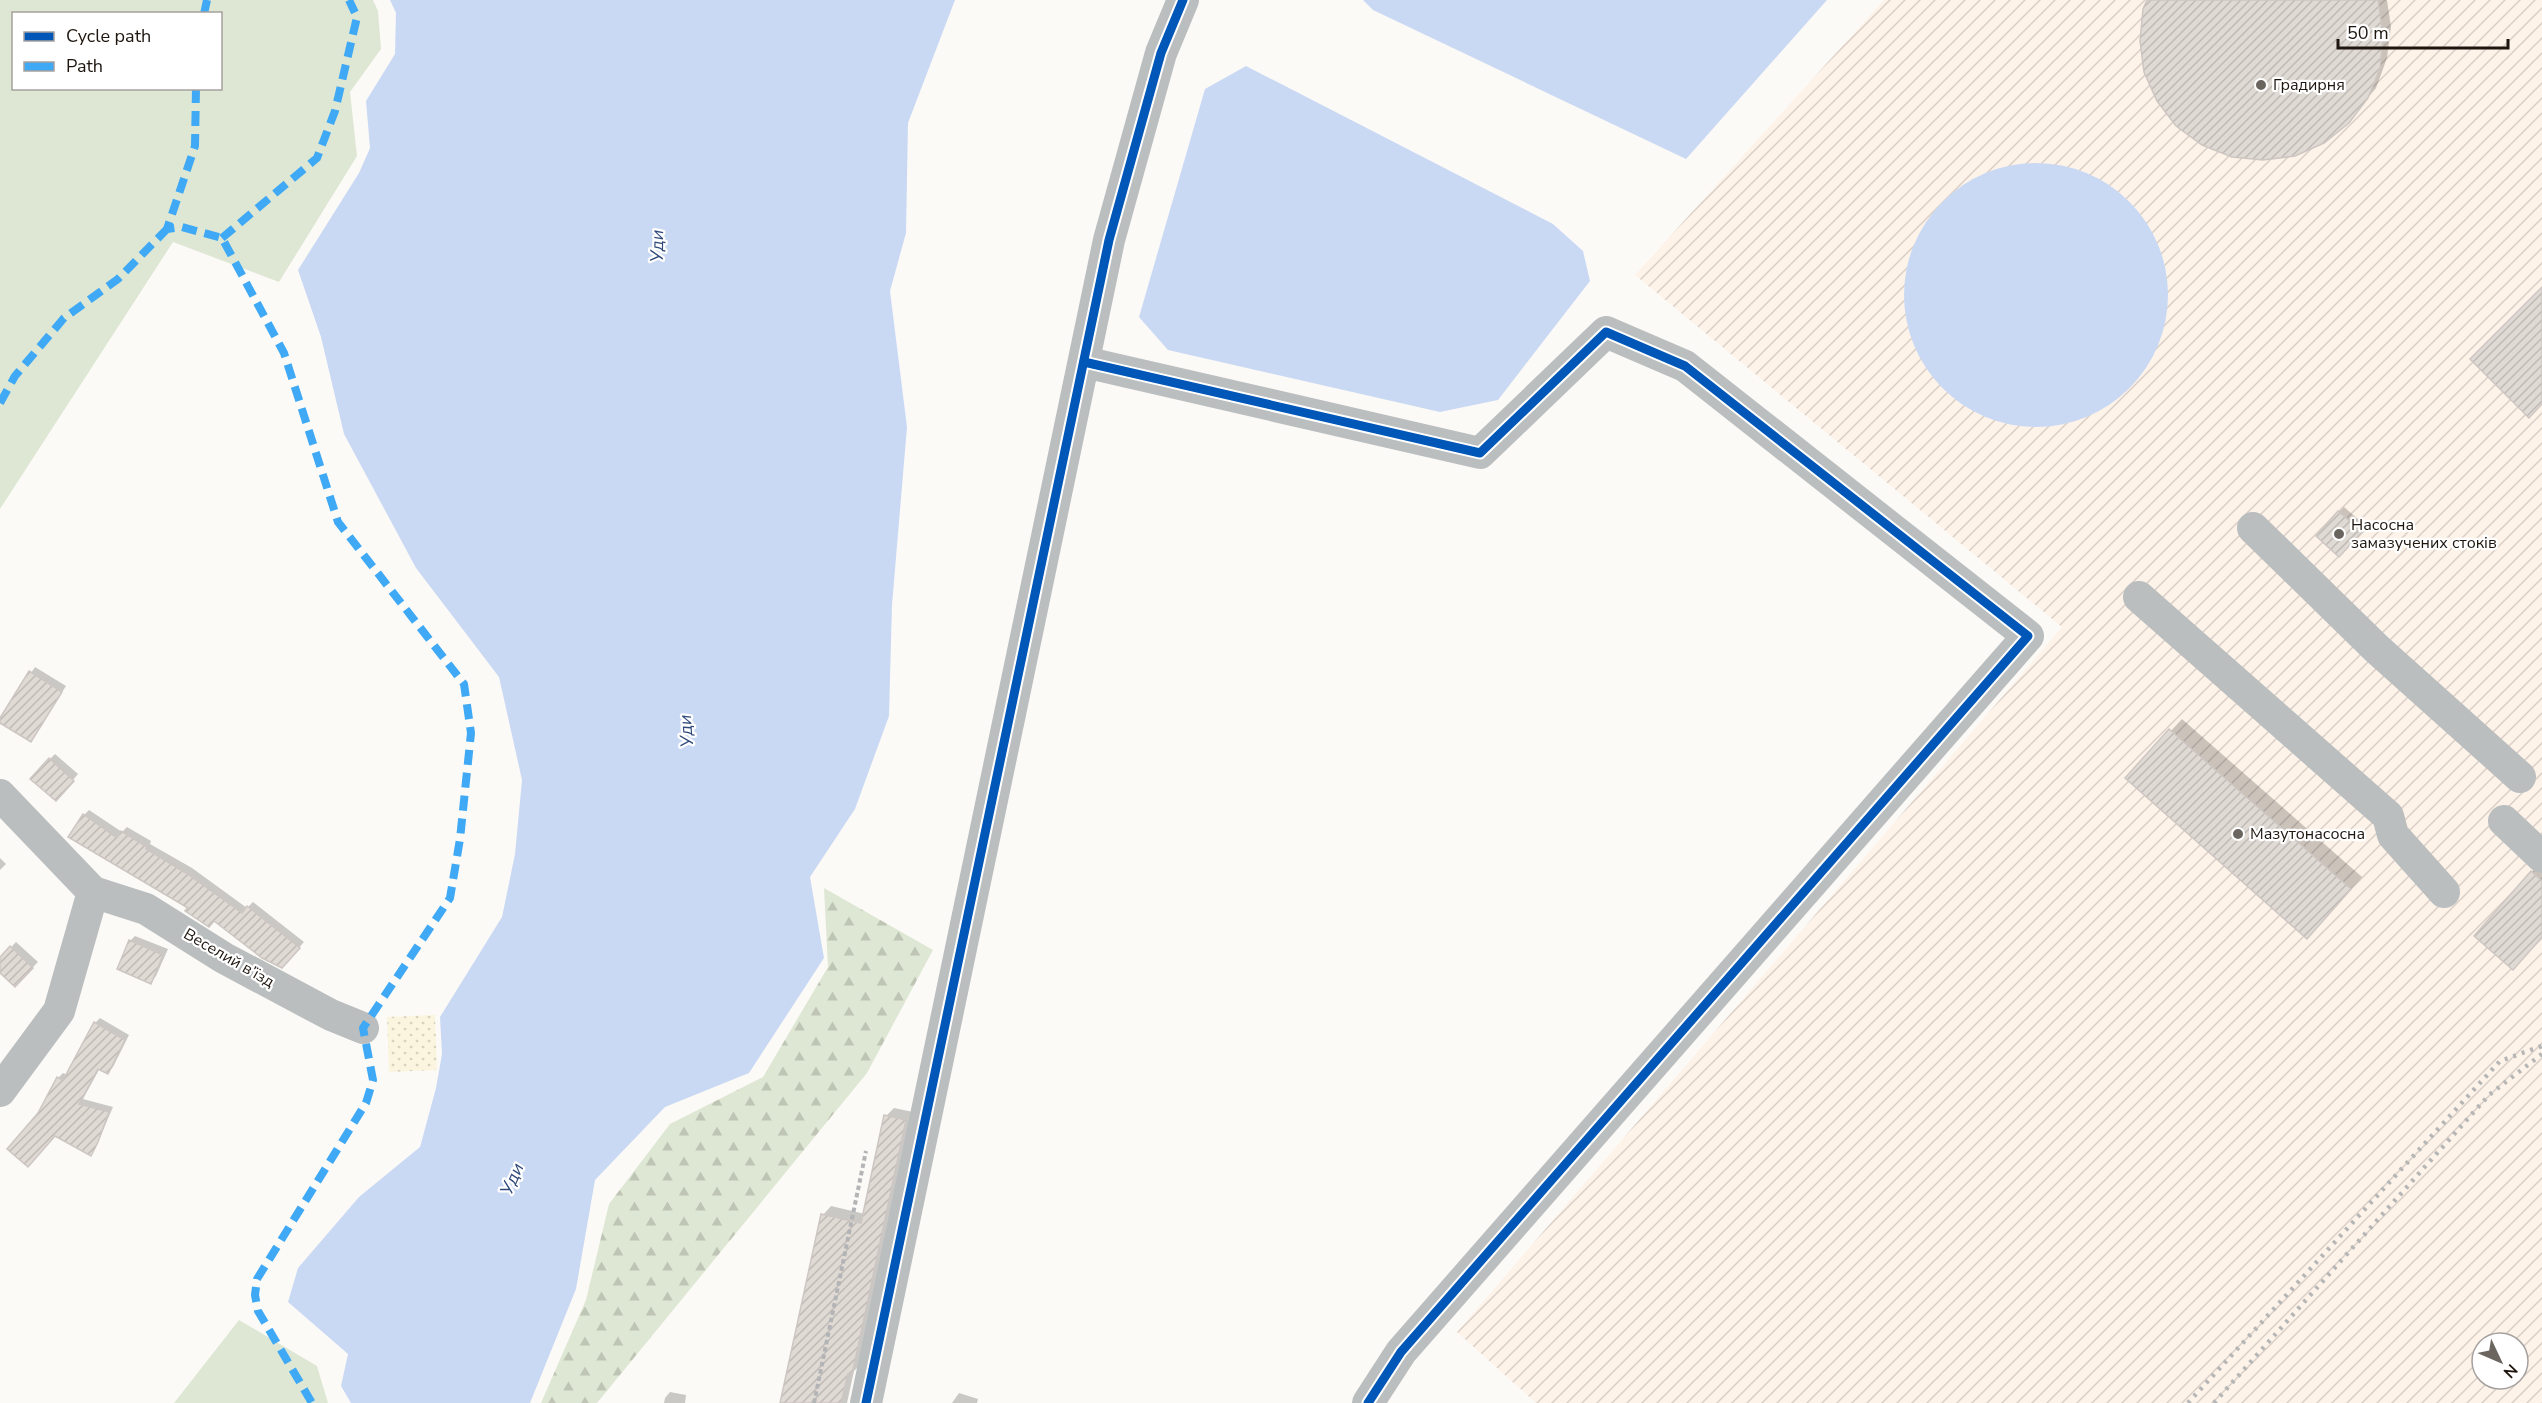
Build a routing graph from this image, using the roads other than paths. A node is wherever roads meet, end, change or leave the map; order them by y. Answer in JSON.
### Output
{"nodes":[{"id":1,"x":1183,"y":0,"type":"edge"},
{"id":2,"x":1084,"y":362,"type":"junction"},
{"id":3,"x":2253,"y":528,"type":"dead end"},
{"id":4,"x":2139,"y":597,"type":"dead end"},
{"id":5,"x":2520,"y":777,"type":"dead end"},
{"id":6,"x":0,"y":795,"type":"edge"},
{"id":7,"x":2504,"y":821,"type":"dead end"},
{"id":8,"x":2542,"y":857,"type":"edge"},
{"id":9,"x":93,"y":892,"type":"junction"},
{"id":10,"x":2444,"y":892,"type":"dead end"},
{"id":11,"x":363,"y":1028,"type":"dead end"},
{"id":12,"x":0,"y":1091,"type":"edge"},
{"id":13,"x":866,"y":1403,"type":"edge"},
{"id":14,"x":1368,"y":1403,"type":"edge"}],
"edges":[{"from":1,"to":2,"type":"street"},
{"from":2,"to":13,"type":"street"},
{"from":2,"to":14,"type":"street"},
{"from":3,"to":5,"type":"street"},
{"from":4,"to":10,"type":"street"},
{"from":6,"to":9,"type":"street"},
{"from":7,"to":8,"type":"street"},
{"from":9,"to":11,"type":"street","name":"Веселий в’їзд"},
{"from":9,"to":12,"type":"street"}]}
